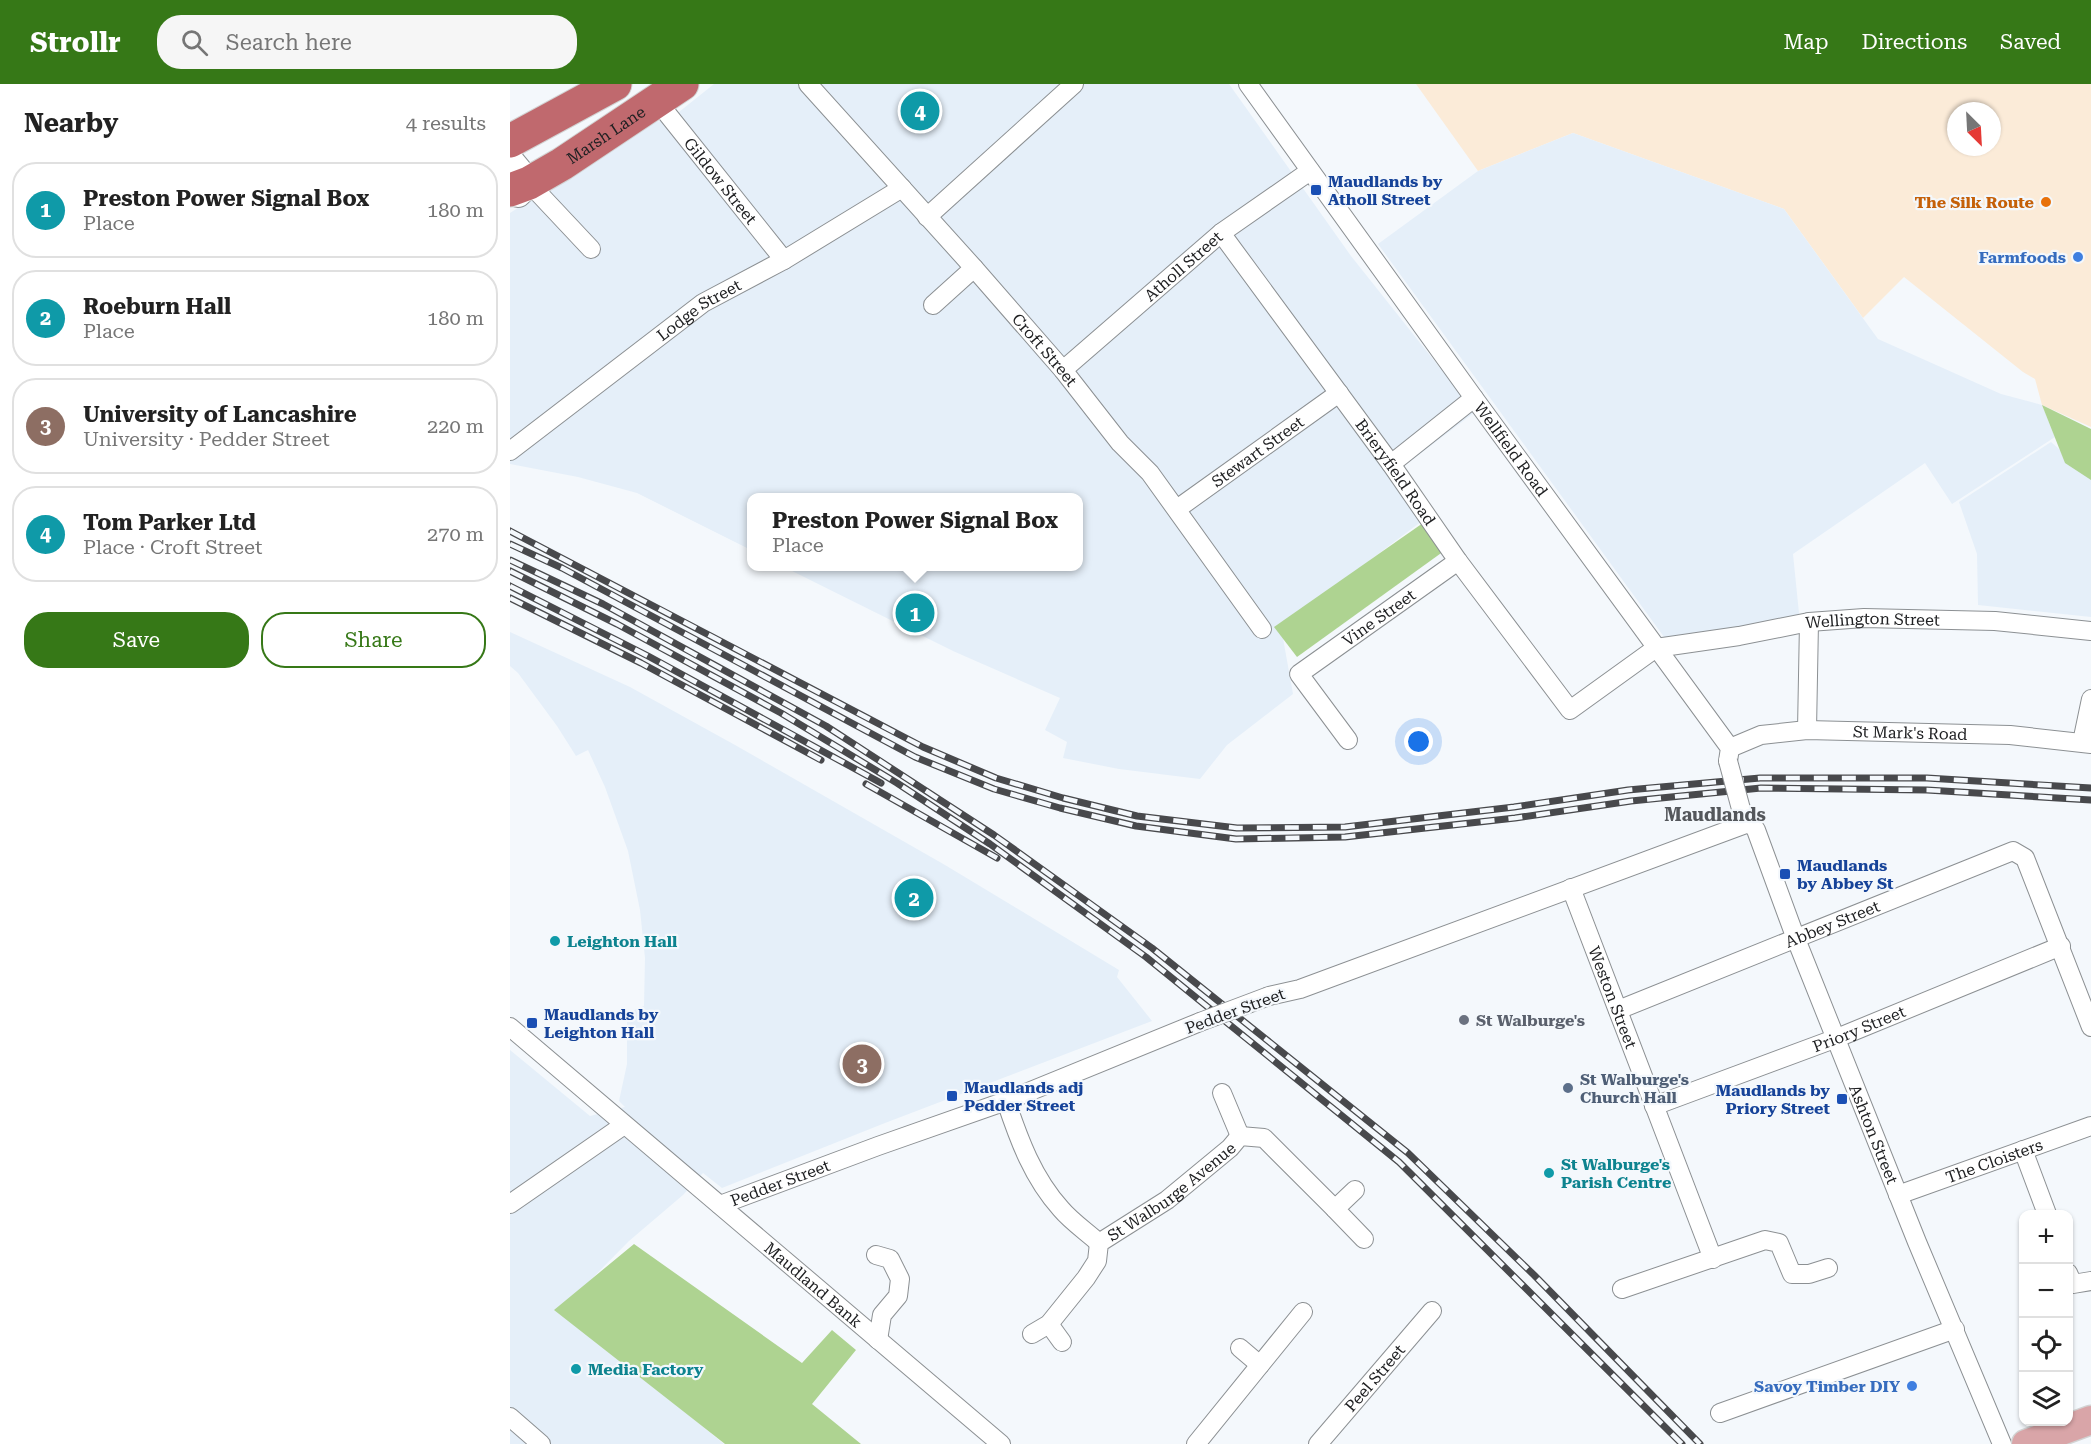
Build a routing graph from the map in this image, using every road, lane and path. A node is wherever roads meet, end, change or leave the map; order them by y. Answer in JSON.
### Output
{"nodes":[{"id":1,"x":615,"y":84,"type":"edge"},
{"id":2,"x":808,"y":84,"type":"edge"},
{"id":3,"x":1074,"y":84,"type":"edge"},
{"id":4,"x":1248,"y":84,"type":"edge"},
{"id":5,"x":670,"y":92,"type":"edge"},
{"id":6,"x":510,"y":141,"type":"edge"},
{"id":7,"x":1310,"y":171,"type":"junction"},
{"id":8,"x":515,"y":184,"type":"edge"},
{"id":9,"x":902,"y":188,"type":"junction"},
{"id":10,"x":927,"y":217,"type":"junction"},
{"id":11,"x":1221,"y":233,"type":"junction"},
{"id":12,"x":591,"y":249,"type":"dead end"},
{"id":13,"x":784,"y":260,"type":"junction"},
{"id":14,"x":974,"y":268,"type":"junction"},
{"id":15,"x":933,"y":305,"type":"dead end"},
{"id":16,"x":1063,"y":370,"type":"junction"},
{"id":17,"x":1339,"y":393,"type":"junction"},
{"id":18,"x":1474,"y":398,"type":"junction"},
{"id":19,"x":510,"y":451,"type":"edge"},
{"id":20,"x":1391,"y":464,"type":"junction"},
{"id":21,"x":1177,"y":508,"type":"junction"},
{"id":22,"x":1458,"y":561,"type":"junction"},
{"id":23,"x":1809,"y":622,"type":"junction"},
{"id":24,"x":1262,"y":629,"type":"dead end"},
{"id":25,"x":2091,"y":632,"type":"edge"},
{"id":26,"x":1656,"y":648,"type":"junction"},
{"id":27,"x":2091,"y":699,"type":"edge"},
{"id":28,"x":1807,"y":730,"type":"junction"},
{"id":29,"x":1348,"y":740,"type":"dead end"},
{"id":30,"x":2086,"y":743,"type":"edge"},
{"id":31,"x":1729,"y":755,"type":"junction"},
{"id":32,"x":1746,"y":816,"type":"junction"},
{"id":33,"x":1571,"y":888,"type":"junction"},
{"id":34,"x":1796,"y":939,"type":"junction"},
{"id":35,"x":2061,"y":945,"type":"junction"},
{"id":36,"x":1618,"y":1010,"type":"junction"},
{"id":37,"x":510,"y":1027,"type":"edge"},
{"id":38,"x":2091,"y":1027,"type":"edge"},
{"id":39,"x":1837,"y":1038,"type":"junction"},
{"id":40,"x":1222,"y":1093,"type":"dead end"},
{"id":41,"x":1006,"y":1101,"type":"junction"},
{"id":42,"x":1654,"y":1106,"type":"junction"},
{"id":43,"x":622,"y":1124,"type":"junction"},
{"id":44,"x":2091,"y":1126,"type":"edge"},
{"id":45,"x":1240,"y":1136,"type":"junction"},
{"id":46,"x":2023,"y":1150,"type":"junction"},
{"id":47,"x":1355,"y":1190,"type":"dead end"},
{"id":48,"x":1898,"y":1195,"type":"junction"},
{"id":49,"x":510,"y":1204,"type":"edge"},
{"id":50,"x":720,"y":1205,"type":"junction"},
{"id":51,"x":1335,"y":1209,"type":"junction"},
{"id":52,"x":2045,"y":1210,"type":"edge"},
{"id":53,"x":1364,"y":1239,"type":"dead end"},
{"id":54,"x":1100,"y":1243,"type":"junction"},
{"id":55,"x":876,"y":1255,"type":"dead end"},
{"id":56,"x":1713,"y":1259,"type":"junction"},
{"id":57,"x":1828,"y":1268,"type":"dead end"},
{"id":58,"x":2091,"y":1281,"type":"edge"},
{"id":59,"x":2073,"y":1284,"type":"edge"},
{"id":60,"x":1622,"y":1288,"type":"dead end"},
{"id":61,"x":1432,"y":1311,"type":"dead end"},
{"id":62,"x":1303,"y":1312,"type":"dead end"},
{"id":63,"x":1049,"y":1324,"type":"junction"},
{"id":64,"x":1955,"y":1329,"type":"junction"},
{"id":65,"x":1032,"y":1334,"type":"dead end"},
{"id":66,"x":878,"y":1340,"type":"junction"},
{"id":67,"x":1062,"y":1342,"type":"dead end"},
{"id":68,"x":1240,"y":1348,"type":"dead end"},
{"id":69,"x":1260,"y":1365,"type":"junction"},
{"id":70,"x":1720,"y":1413,"type":"dead end"},
{"id":71,"x":510,"y":1417,"type":"edge"},
{"id":72,"x":2079,"y":1431,"type":"edge"},
{"id":73,"x":540,"y":1444,"type":"edge"},
{"id":74,"x":1001,"y":1444,"type":"edge"},
{"id":75,"x":1196,"y":1444,"type":"edge"},
{"id":76,"x":1318,"y":1444,"type":"edge"},
{"id":77,"x":2002,"y":1444,"type":"edge"},
{"id":78,"x":2026,"y":1444,"type":"edge"}],
"edges":[{"from":1,"to":6,"type":"highway"},
{"from":2,"to":9,"type":"street","name":"Croft Street"},
{"from":3,"to":10,"type":"street"},
{"from":4,"to":7,"type":"street","name":"Wellfield Road"},
{"from":5,"to":8,"type":"highway","name":"Marsh Lane"},
{"from":5,"to":13,"type":"street","name":"Gildow Street"},
{"from":7,"to":11,"type":"street","name":"Atholl Street"},
{"from":7,"to":18,"type":"street","name":"Wellfield Road"},
{"from":8,"to":12,"type":"street"},
{"from":9,"to":10,"type":"street","name":"Croft Street"},
{"from":9,"to":13,"type":"street","name":"Lodge Street"},
{"from":10,"to":14,"type":"street","name":"Croft Street"},
{"from":11,"to":16,"type":"street","name":"Atholl Street"},
{"from":11,"to":17,"type":"street","name":"Brieryfield Road"},
{"from":13,"to":19,"type":"street","name":"Lodge Street"},
{"from":14,"to":15,"type":"street"},
{"from":14,"to":16,"type":"street","name":"Croft Street"},
{"from":16,"to":21,"type":"street","name":"Croft Street"},
{"from":17,"to":20,"type":"street","name":"Brieryfield Road"},
{"from":17,"to":21,"type":"street","name":"Stewart Street"},
{"from":18,"to":20,"type":"street"},
{"from":18,"to":26,"type":"street","name":"Wellfield Road"},
{"from":20,"to":22,"type":"street","name":"Brieryfield Road"},
{"from":21,"to":24,"type":"street","name":"Croft Street"},
{"from":22,"to":26,"type":"street","name":"Brieryfield Road"},
{"from":22,"to":29,"type":"street","name":"Vine Street"},
{"from":23,"to":25,"type":"street","name":"Wellington Street"},
{"from":23,"to":26,"type":"street","name":"Wellington Street"},
{"from":23,"to":28,"type":"street"},
{"from":26,"to":31,"type":"street","name":"Wellfield Road"},
{"from":27,"to":30,"type":"street"},
{"from":28,"to":30,"type":"street","name":"St Mark's Road"},
{"from":28,"to":31,"type":"street","name":"St Mark's Road"},
{"from":31,"to":32,"type":"street","name":"Wellfield Road","bridge":true},
{"from":32,"to":33,"type":"street","name":"Pedder Street"},
{"from":32,"to":34,"type":"street","name":"Ashton Street"},
{"from":33,"to":36,"type":"street","name":"Weston Street"},
{"from":33,"to":41,"type":"street","name":"Pedder Street","bridge":true},
{"from":34,"to":35,"type":"street","name":"Abbey Street"},
{"from":34,"to":36,"type":"street","name":"Abbey Street"},
{"from":34,"to":39,"type":"street","name":"Ashton Street"},
{"from":35,"to":38,"type":"street"},
{"from":35,"to":39,"type":"street","name":"Priory Street"},
{"from":36,"to":42,"type":"street","name":"Weston Street"},
{"from":37,"to":43,"type":"street","name":"Maudland Bank"},
{"from":39,"to":42,"type":"street","name":"Priory Street"},
{"from":39,"to":48,"type":"street","name":"Ashton Street"},
{"from":40,"to":45,"type":"street","name":"St Walburge Avenue"},
{"from":41,"to":50,"type":"street","name":"Pedder Street"},
{"from":41,"to":54,"type":"street","name":"St Walburge Avenue"},
{"from":42,"to":56,"type":"street","name":"Weston Street"},
{"from":43,"to":49,"type":"street"},
{"from":43,"to":50,"type":"street","name":"Maudland Bank"},
{"from":44,"to":46,"type":"street","name":"The Cloisters"},
{"from":45,"to":51,"type":"street","name":"St Walburge Avenue"},
{"from":45,"to":54,"type":"street","name":"St Walburge Avenue"},
{"from":46,"to":48,"type":"street","name":"The Cloisters"},
{"from":46,"to":52,"type":"street"},
{"from":47,"to":51,"type":"street"},
{"from":48,"to":64,"type":"street","name":"Ashton Street"},
{"from":50,"to":66,"type":"street","name":"Maudland Bank"},
{"from":51,"to":53,"type":"street","name":"St Walburge Avenue"},
{"from":54,"to":63,"type":"street","name":"St Walburge Avenue"},
{"from":55,"to":66,"type":"street"},
{"from":56,"to":57,"type":"street"},
{"from":56,"to":60,"type":"street"},
{"from":58,"to":59,"type":"street"},
{"from":61,"to":76,"type":"street","name":"Peel Street"},
{"from":62,"to":69,"type":"street"},
{"from":63,"to":65,"type":"street","name":"St Walburge Avenue"},
{"from":63,"to":67,"type":"street"},
{"from":64,"to":70,"type":"street"},
{"from":64,"to":77,"type":"street","name":"Ashton Street"},
{"from":66,"to":74,"type":"street","name":"Maudland Bank"},
{"from":68,"to":69,"type":"street"},
{"from":69,"to":75,"type":"street"},
{"from":71,"to":73,"type":"street"},
{"from":72,"to":78,"type":"main road"}]}
